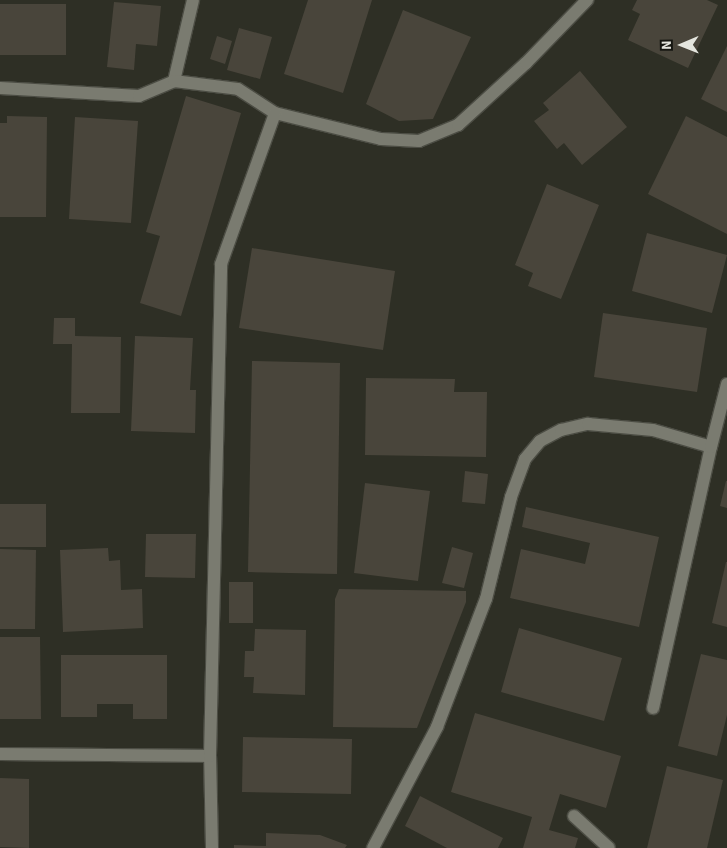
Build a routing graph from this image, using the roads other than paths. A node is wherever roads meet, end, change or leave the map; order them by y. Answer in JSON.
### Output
{"nodes":[{"id":1,"x":193,"y":0,"type":"edge"},
{"id":2,"x":587,"y":0,"type":"edge"},
{"id":3,"x":174,"y":81,"type":"junction"},
{"id":4,"x":0,"y":88,"type":"edge"},
{"id":5,"x":275,"y":113,"type":"junction"},
{"id":6,"x":727,"y":384,"type":"edge"},
{"id":7,"x":711,"y":446,"type":"junction"},
{"id":8,"x":653,"y":708,"type":"dead end"},
{"id":9,"x":0,"y":754,"type":"edge"},
{"id":10,"x":210,"y":756,"type":"junction"},
{"id":11,"x":574,"y":816,"type":"dead end"},
{"id":12,"x":212,"y":848,"type":"edge"},
{"id":13,"x":373,"y":848,"type":"edge"},
{"id":14,"x":609,"y":848,"type":"edge"}],
"edges":[{"from":1,"to":3,"type":"street"},
{"from":2,"to":5,"type":"street"},
{"from":3,"to":4,"type":"street"},
{"from":3,"to":5,"type":"street"},
{"from":5,"to":10,"type":"street"},
{"from":6,"to":7,"type":"street"},
{"from":7,"to":8,"type":"street"},
{"from":7,"to":13,"type":"street"},
{"from":9,"to":10,"type":"street"},
{"from":10,"to":12,"type":"street"},
{"from":11,"to":14,"type":"street"}]}
